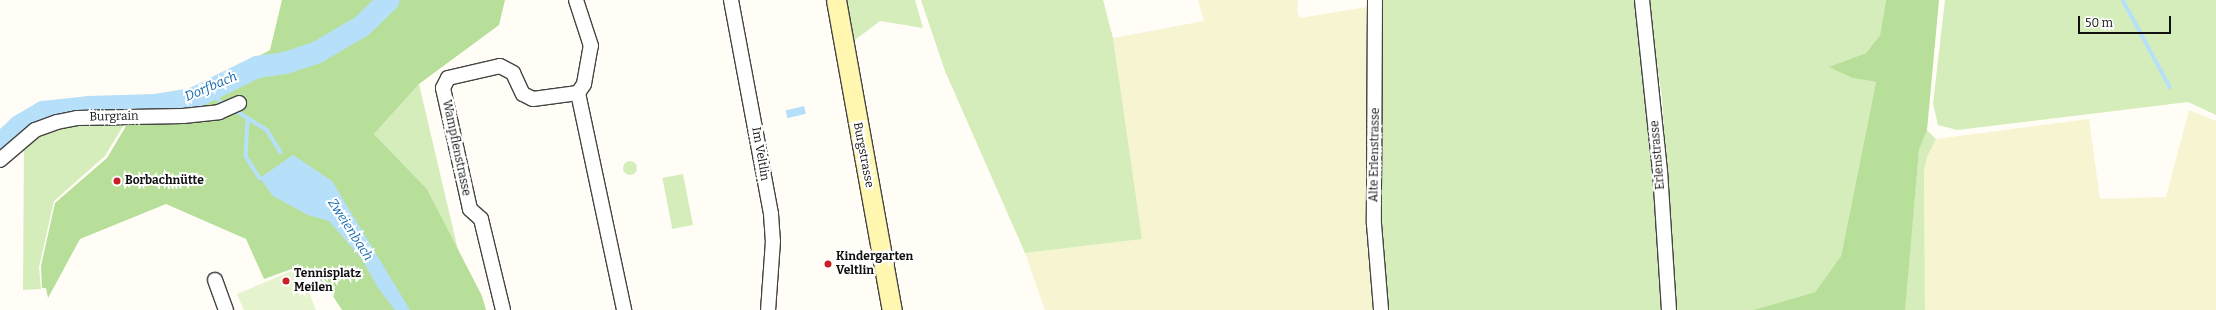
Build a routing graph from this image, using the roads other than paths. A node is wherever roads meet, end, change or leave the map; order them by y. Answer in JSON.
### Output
{"nodes":[{"id":1,"x":576,"y":0,"type":"edge"},
{"id":2,"x":731,"y":0,"type":"edge"},
{"id":3,"x":836,"y":0,"type":"edge"},
{"id":4,"x":1375,"y":0,"type":"edge"},
{"id":5,"x":1642,"y":0,"type":"edge"},
{"id":6,"x":578,"y":93,"type":"junction"},
{"id":7,"x":239,"y":103,"type":"dead end"},
{"id":8,"x":0,"y":160,"type":"edge"},
{"id":9,"x":215,"y":280,"type":"dead end"},
{"id":10,"x":226,"y":310,"type":"edge"},
{"id":11,"x":503,"y":310,"type":"edge"},
{"id":12,"x":624,"y":310,"type":"edge"},
{"id":13,"x":768,"y":310,"type":"edge"},
{"id":14,"x":892,"y":310,"type":"edge"},
{"id":15,"x":1381,"y":310,"type":"edge"},
{"id":16,"x":1669,"y":310,"type":"edge"}],
"edges":[{"from":1,"to":6,"type":"street"},
{"from":2,"to":13,"type":"street","name":"Im Veltlin"},
{"from":3,"to":14,"type":"street","name":"Burgstrasse"},
{"from":4,"to":15,"type":"street","name":"Alte Erlenstrasse"},
{"from":5,"to":16,"type":"street","name":"Erlenstrasse"},
{"from":6,"to":11,"type":"street","name":"Wampflenstrasse"},
{"from":6,"to":12,"type":"street"},
{"from":7,"to":8,"type":"street","name":"Burgrain"},
{"from":9,"to":10,"type":"street"}]}
